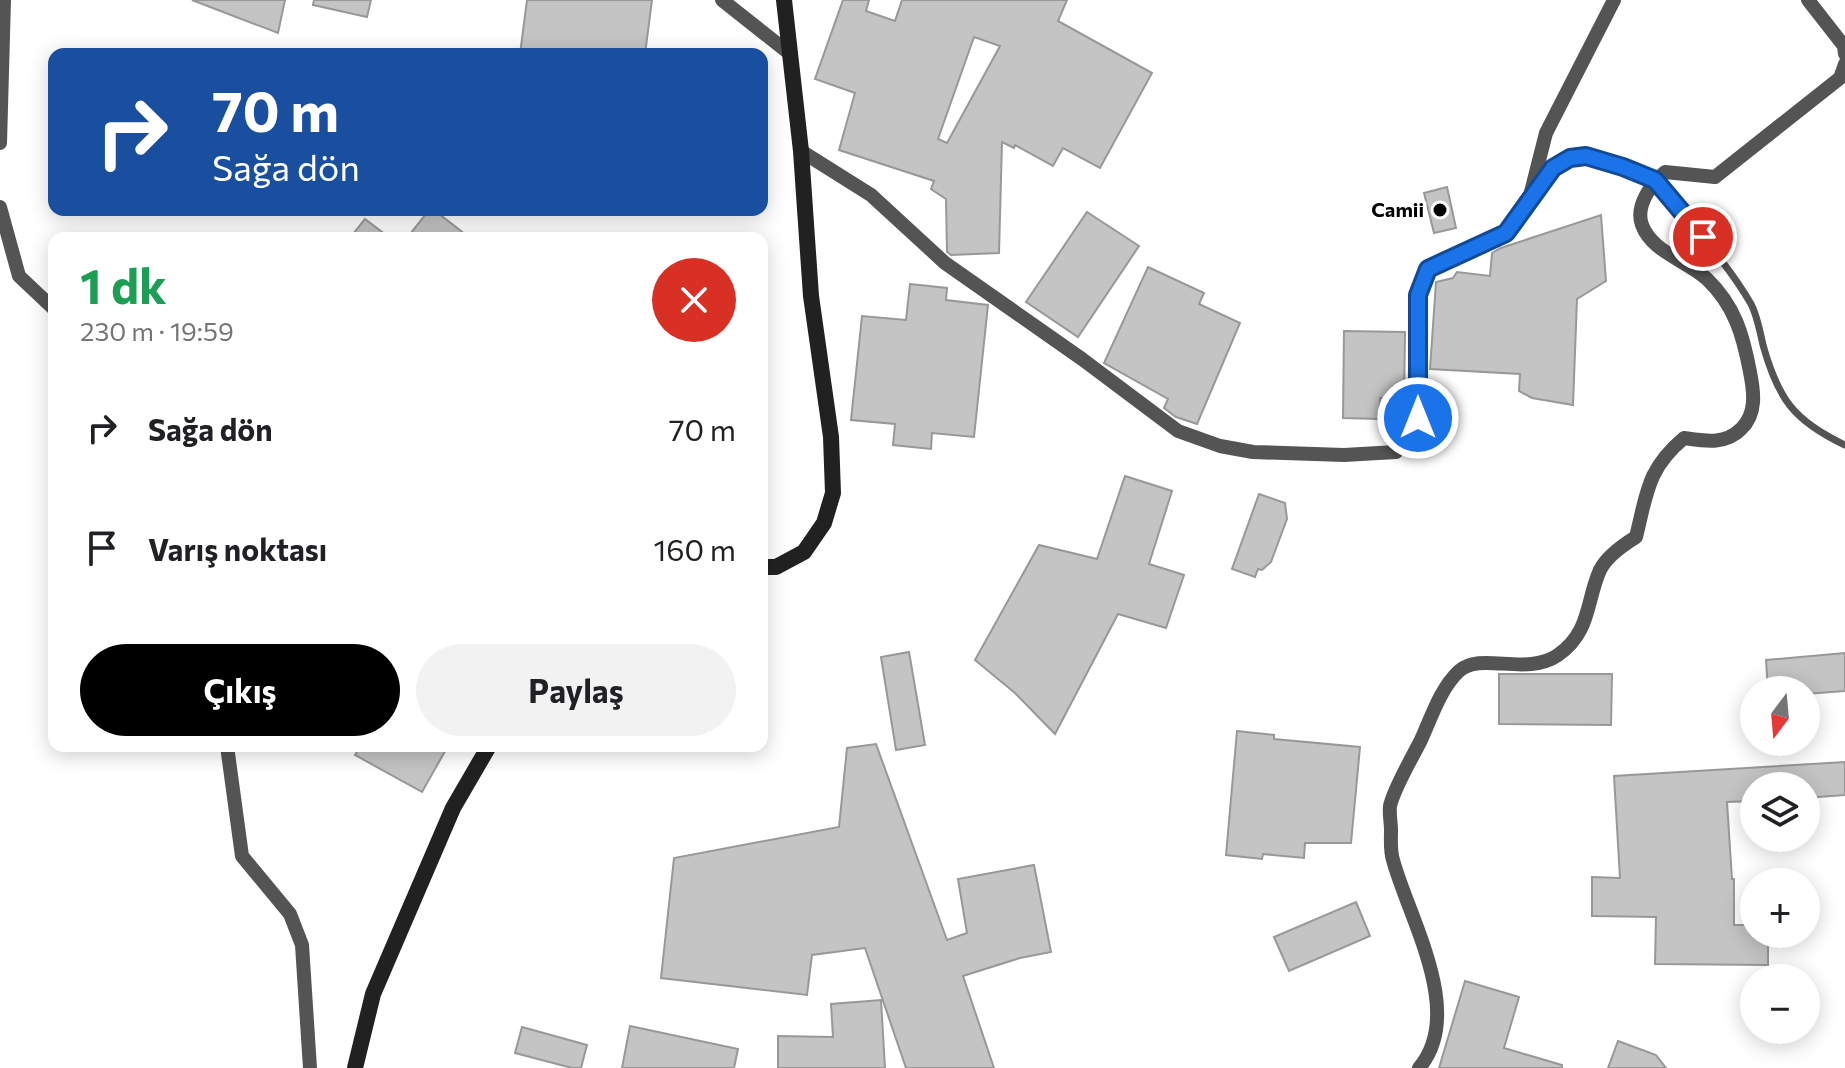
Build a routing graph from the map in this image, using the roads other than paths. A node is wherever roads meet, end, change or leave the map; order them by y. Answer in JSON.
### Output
{"nodes":[{"id":1,"x":4,"y":0,"type":"edge"},
{"id":2,"x":722,"y":0,"type":"edge"},
{"id":3,"x":784,"y":0,"type":"edge"},
{"id":4,"x":1614,"y":0,"type":"edge"},
{"id":5,"x":1808,"y":0,"type":"edge"},
{"id":6,"x":789,"y":53,"type":"junction"},
{"id":7,"x":1845,"y":54,"type":"edge"},
{"id":8,"x":1845,"y":64,"type":"edge"},
{"id":9,"x":0,"y":143,"type":"edge"},
{"id":10,"x":801,"y":151,"type":"junction"},
{"id":11,"x":1655,"y":180,"type":"junction"},
{"id":12,"x":1530,"y":196,"type":"junction"},
{"id":13,"x":0,"y":207,"type":"edge"},
{"id":14,"x":48,"y":303,"type":"edge"},
{"id":15,"x":1845,"y":445,"type":"edge"},
{"id":16,"x":768,"y":567,"type":"edge"},
{"id":17,"x":228,"y":752,"type":"edge"},
{"id":18,"x":486,"y":752,"type":"edge"},
{"id":19,"x":310,"y":1068,"type":"edge"},
{"id":20,"x":355,"y":1068,"type":"edge"},
{"id":21,"x":1419,"y":1068,"type":"edge"}],
"edges":[{"from":1,"to":9,"type":"street"},
{"from":2,"to":6,"type":"street"},
{"from":3,"to":6,"type":"street"},
{"from":4,"to":12,"type":"street"},
{"from":5,"to":7,"type":"street"},
{"from":6,"to":10,"type":"street"},
{"from":8,"to":11,"type":"street"},
{"from":10,"to":12,"type":"street"},
{"from":10,"to":16,"type":"street"},
{"from":11,"to":12,"type":"street"},
{"from":11,"to":15,"type":"lane"},
{"from":11,"to":21,"type":"street"},
{"from":13,"to":14,"type":"street"},
{"from":17,"to":19,"type":"street"},
{"from":18,"to":20,"type":"street"}]}
